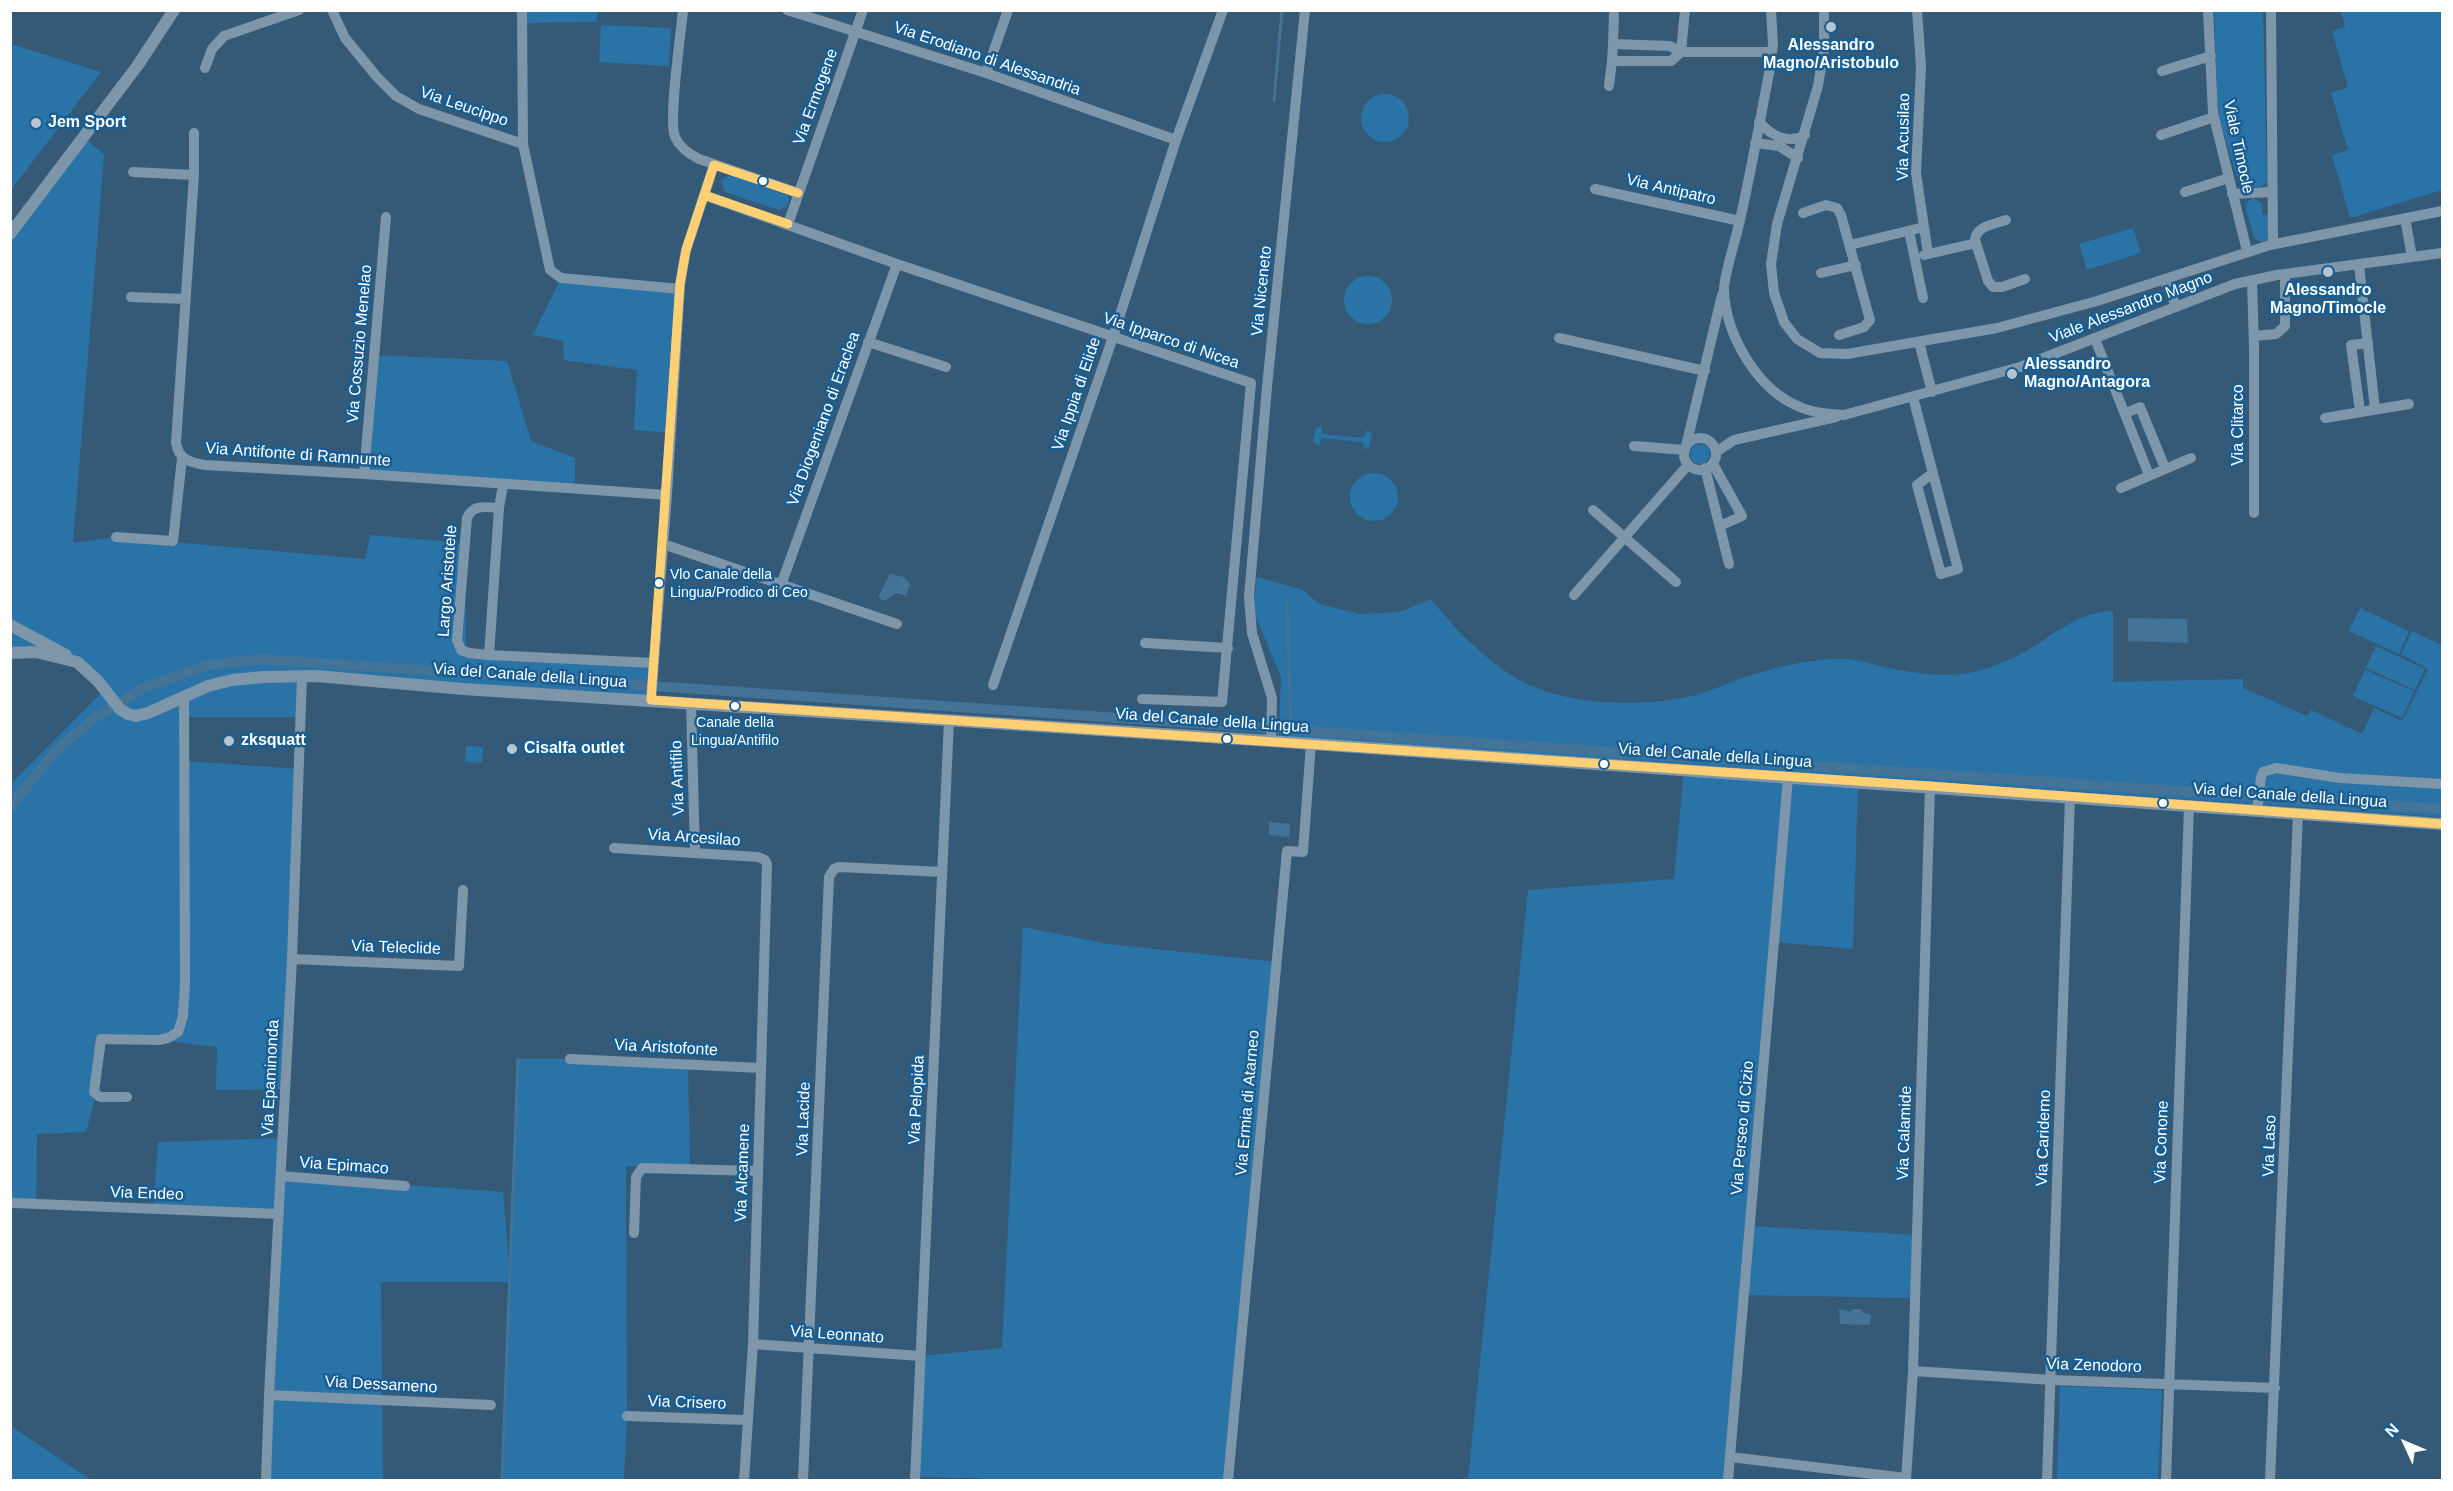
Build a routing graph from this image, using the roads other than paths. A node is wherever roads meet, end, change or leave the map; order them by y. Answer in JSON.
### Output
{"nodes":[{"id":1,"x":174,"y":10,"type":"edge"},
{"id":2,"x":299,"y":10,"type":"edge"},
{"id":3,"x":332,"y":10,"type":"edge"},
{"id":4,"x":522,"y":10,"type":"edge"},
{"id":5,"x":683,"y":10,"type":"edge"},
{"id":6,"x":787,"y":10,"type":"edge"},
{"id":7,"x":863,"y":10,"type":"edge"},
{"id":8,"x":1008,"y":10,"type":"edge"},
{"id":9,"x":1223,"y":10,"type":"edge"},
{"id":10,"x":1305,"y":10,"type":"edge"},
{"id":11,"x":1685,"y":10,"type":"edge"},
{"id":12,"x":1771,"y":10,"type":"edge"},
{"id":13,"x":1824,"y":10,"type":"edge"},
{"id":14,"x":1917,"y":10,"type":"edge"},
{"id":15,"x":2208,"y":10,"type":"edge"},
{"id":16,"x":2271,"y":10,"type":"edge"},
{"id":17,"x":1614,"y":15,"type":"dead end"},
{"id":18,"x":856,"y":31,"type":"junction"},
{"id":19,"x":1613,"y":45,"type":"junction"},
{"id":20,"x":1681,"y":52,"type":"junction"},
{"id":21,"x":1772,"y":52,"type":"junction"},
{"id":22,"x":2211,"y":56,"type":"junction"},
{"id":23,"x":1612,"y":61,"type":"junction"},
{"id":24,"x":205,"y":68,"type":"dead end"},
{"id":25,"x":2162,"y":71,"type":"dead end"},
{"id":26,"x":986,"y":73,"type":"junction"},
{"id":27,"x":1609,"y":86,"type":"dead end"},
{"id":28,"x":2214,"y":117,"type":"junction"},
{"id":29,"x":1760,"y":122,"type":"junction"},
{"id":30,"x":194,"y":133,"type":"dead end"},
{"id":31,"x":1805,"y":135,"type":"junction"},
{"id":32,"x":2161,"y":135,"type":"dead end"},
{"id":33,"x":1176,"y":140,"type":"junction"},
{"id":34,"x":1755,"y":143,"type":"junction"},
{"id":35,"x":524,"y":144,"type":"junction"},
{"id":36,"x":1798,"y":158,"type":"junction"},
{"id":37,"x":714,"y":165,"type":"junction"},
{"id":38,"x":134,"y":172,"type":"dead end"},
{"id":39,"x":194,"y":175,"type":"junction"},
{"id":40,"x":2229,"y":178,"type":"junction"},
{"id":41,"x":1595,"y":189,"type":"dead end"},
{"id":42,"x":2185,"y":192,"type":"dead end"},
{"id":43,"x":2272,"y":192,"type":"junction"},
{"id":44,"x":798,"y":193,"type":"junction"},
{"id":45,"x":2232,"y":194,"type":"junction"},
{"id":46,"x":704,"y":195,"type":"junction"},
{"id":47,"x":2442,"y":211,"type":"edge"},
{"id":48,"x":1803,"y":213,"type":"dead end"},
{"id":49,"x":386,"y":217,"type":"dead end"},
{"id":50,"x":2405,"y":218,"type":"junction"},
{"id":51,"x":2006,"y":220,"type":"dead end"},
{"id":52,"x":1740,"y":221,"type":"junction"},
{"id":53,"x":788,"y":224,"type":"junction"},
{"id":54,"x":1924,"y":227,"type":"junction"},
{"id":55,"x":1909,"y":231,"type":"junction"},
{"id":56,"x":10,"y":234,"type":"edge"},
{"id":57,"x":1976,"y":243,"type":"junction"},
{"id":58,"x":2273,"y":244,"type":"junction"},
{"id":59,"x":1850,"y":245,"type":"junction"},
{"id":60,"x":2247,"y":251,"type":"junction"},
{"id":61,"x":2442,"y":253,"type":"edge"},
{"id":62,"x":1928,"y":254,"type":"junction"},
{"id":63,"x":1914,"y":256,"type":"junction"},
{"id":64,"x":2412,"y":257,"type":"junction"},
{"id":65,"x":897,"y":264,"type":"junction"},
{"id":66,"x":1856,"y":265,"type":"junction"},
{"id":67,"x":2360,"y":265,"type":"junction"},
{"id":68,"x":1821,"y":273,"type":"dead end"},
{"id":69,"x":2285,"y":274,"type":"junction"},
{"id":70,"x":2025,"y":279,"type":"dead end"},
{"id":71,"x":2164,"y":279,"type":"junction"},
{"id":72,"x":2252,"y":280,"type":"junction"},
{"id":73,"x":680,"y":289,"type":"junction"},
{"id":74,"x":1723,"y":289,"type":"junction"},
{"id":75,"x":131,"y":297,"type":"dead end"},
{"id":76,"x":1923,"y":298,"type":"dead end"},
{"id":77,"x":186,"y":299,"type":"junction"},
{"id":78,"x":2176,"y":306,"type":"junction"},
{"id":79,"x":1839,"y":335,"type":"dead end"},
{"id":80,"x":2254,"y":336,"type":"junction"},
{"id":81,"x":1113,"y":337,"type":"junction"},
{"id":82,"x":1559,"y":338,"type":"dead end"},
{"id":83,"x":2095,"y":339,"type":"junction"},
{"id":84,"x":868,"y":342,"type":"junction"},
{"id":85,"x":1919,"y":342,"type":"junction"},
{"id":86,"x":2368,"y":343,"type":"junction"},
{"id":87,"x":946,"y":367,"type":"dead end"},
{"id":88,"x":1705,"y":371,"type":"junction"},
{"id":89,"x":1251,"y":383,"type":"junction"},
{"id":90,"x":1267,"y":387,"type":"junction"},
{"id":91,"x":1932,"y":392,"type":"junction"},
{"id":92,"x":1913,"y":397,"type":"junction"},
{"id":93,"x":2409,"y":404,"type":"dead end"},
{"id":94,"x":2374,"y":409,"type":"junction"},
{"id":95,"x":2360,"y":411,"type":"junction"},
{"id":96,"x":2126,"y":413,"type":"junction"},
{"id":97,"x":1844,"y":415,"type":"junction"},
{"id":98,"x":2325,"y":418,"type":"dead end"},
{"id":99,"x":1634,"y":446,"type":"dead end"},
{"id":100,"x":1686,"y":448,"type":"junction"},
{"id":101,"x":1716,"y":452,"type":"junction"},
{"id":102,"x":182,"y":458,"type":"junction"},
{"id":103,"x":2192,"y":458,"type":"dead end"},
{"id":104,"x":1688,"y":465,"type":"junction"},
{"id":105,"x":1709,"y":466,"type":"junction"},
{"id":106,"x":2166,"y":468,"type":"junction"},
{"id":107,"x":1933,"y":473,"type":"junction"},
{"id":108,"x":364,"y":474,"type":"junction"},
{"id":109,"x":2149,"y":475,"type":"junction"},
{"id":110,"x":503,"y":485,"type":"junction"},
{"id":111,"x":2121,"y":488,"type":"dead end"},
{"id":112,"x":667,"y":495,"type":"junction"},
{"id":113,"x":499,"y":508,"type":"junction"},
{"id":114,"x":1593,"y":510,"type":"dead end"},
{"id":115,"x":2254,"y":513,"type":"dead end"},
{"id":116,"x":1719,"y":526,"type":"junction"},
{"id":117,"x":116,"y":537,"type":"dead end"},
{"id":118,"x":1625,"y":538,"type":"junction"},
{"id":119,"x":663,"y":544,"type":"junction"},
{"id":120,"x":1729,"y":564,"type":"dead end"},
{"id":121,"x":1676,"y":582,"type":"dead end"},
{"id":122,"x":781,"y":585,"type":"junction"},
{"id":123,"x":1574,"y":596,"type":"dead end"},
{"id":124,"x":897,"y":624,"type":"dead end"},
{"id":125,"x":10,"y":625,"type":"edge"},
{"id":126,"x":24,"y":631,"type":"junction"},
{"id":127,"x":1145,"y":643,"type":"dead end"},
{"id":128,"x":1228,"y":648,"type":"junction"},
{"id":129,"x":14,"y":653,"type":"edge"},
{"id":130,"x":489,"y":655,"type":"junction"},
{"id":131,"x":77,"y":662,"type":"junction"},
{"id":132,"x":654,"y":669,"type":"junction"},
{"id":133,"x":302,"y":676,"type":"junction"},
{"id":134,"x":993,"y":685,"type":"dead end"},
{"id":135,"x":184,"y":696,"type":"junction"},
{"id":136,"x":651,"y":697,"type":"junction"},
{"id":137,"x":1142,"y":699,"type":"dead end"},
{"id":138,"x":691,"y":703,"type":"junction"},
{"id":139,"x":949,"y":720,"type":"junction"},
{"id":140,"x":1272,"y":737,"type":"junction"},
{"id":141,"x":1311,"y":744,"type":"junction"},
{"id":142,"x":1788,"y":778,"type":"junction"},
{"id":143,"x":2442,"y":784,"type":"edge"},
{"id":144,"x":1930,"y":786,"type":"junction"},
{"id":145,"x":2070,"y":797,"type":"junction"},
{"id":146,"x":2189,"y":806,"type":"junction"},
{"id":147,"x":2258,"y":806,"type":"junction"},
{"id":148,"x":2298,"y":814,"type":"junction"},
{"id":149,"x":2442,"y":824,"type":"edge"},
{"id":150,"x":614,"y":848,"type":"dead end"},
{"id":151,"x":696,"y":853,"type":"junction"},
{"id":152,"x":767,"y":867,"type":"joint"},
{"id":153,"x":942,"y":872,"type":"junction"},
{"id":154,"x":463,"y":890,"type":"dead end"},
{"id":155,"x":292,"y":959,"type":"junction"},
{"id":156,"x":570,"y":1059,"type":"dead end"},
{"id":157,"x":761,"y":1068,"type":"junction"},
{"id":158,"x":127,"y":1097,"type":"dead end"},
{"id":159,"x":758,"y":1171,"type":"junction"},
{"id":160,"x":281,"y":1176,"type":"junction"},
{"id":161,"x":405,"y":1186,"type":"dead end"},
{"id":162,"x":14,"y":1203,"type":"dead end"},
{"id":163,"x":279,"y":1214,"type":"junction"},
{"id":164,"x":634,"y":1233,"type":"dead end"},
{"id":165,"x":753,"y":1344,"type":"junction"},
{"id":166,"x":809,"y":1349,"type":"junction"},
{"id":167,"x":920,"y":1356,"type":"junction"},
{"id":168,"x":1913,"y":1371,"type":"junction"},
{"id":169,"x":2052,"y":1380,"type":"junction"},
{"id":170,"x":2169,"y":1383,"type":"junction"},
{"id":171,"x":2275,"y":1388,"type":"junction"},
{"id":172,"x":269,"y":1395,"type":"junction"},
{"id":173,"x":491,"y":1405,"type":"dead end"},
{"id":174,"x":627,"y":1416,"type":"dead end"},
{"id":175,"x":746,"y":1420,"type":"junction"},
{"id":176,"x":1730,"y":1457,"type":"junction"},
{"id":177,"x":1906,"y":1479,"type":"edge"},
{"id":178,"x":266,"y":1480,"type":"edge"},
{"id":179,"x":744,"y":1480,"type":"edge"},
{"id":180,"x":803,"y":1480,"type":"edge"},
{"id":181,"x":915,"y":1480,"type":"edge"},
{"id":182,"x":1228,"y":1480,"type":"edge"},
{"id":183,"x":1728,"y":1480,"type":"edge"},
{"id":184,"x":2047,"y":1480,"type":"edge"},
{"id":185,"x":2166,"y":1480,"type":"edge"},
{"id":186,"x":2270,"y":1480,"type":"edge"}],
"edges":[{"from":1,"to":56,"type":"street"},
{"from":2,"to":24,"type":"street"},
{"from":3,"to":35,"type":"street","name":"Via Leucippo"},
{"from":4,"to":35,"type":"street"},
{"from":5,"to":37,"type":"street"},
{"from":6,"to":18,"type":"street","name":"Via Erodiano di Alessandria"},
{"from":7,"to":18,"type":"street","name":"Via Ermogene"},
{"from":8,"to":26,"type":"street"},
{"from":9,"to":33,"type":"street","name":"Via Ippia di Elide"},
{"from":10,"to":90,"type":"street","name":"Via Niceneto"},
{"from":11,"to":20,"type":"street"},
{"from":12,"to":21,"type":"street","name":"Viale Alessandro Magno"},
{"from":13,"to":31,"type":"street","name":"Viale Alessandro Magno"},
{"from":14,"to":54,"type":"street","name":"Via Acusilao"},
{"from":15,"to":22,"type":"street","name":"Viale Timocle"},
{"from":16,"to":43,"type":"street","name":"Viale Timocle"},
{"from":17,"to":19,"type":"street"},
{"from":18,"to":26,"type":"street","name":"Via Erodiano di Alessandria"},
{"from":18,"to":44,"type":"street","name":"Via Ermogene"},
{"from":19,"to":20,"type":"street"},
{"from":19,"to":23,"type":"street"},
{"from":20,"to":21,"type":"street"},
{"from":20,"to":23,"type":"street"},
{"from":21,"to":29,"type":"street","name":"Viale Alessandro Magno"},
{"from":22,"to":25,"type":"street"},
{"from":22,"to":28,"type":"street","name":"Viale Timocle"},
{"from":23,"to":27,"type":"street"},
{"from":26,"to":33,"type":"street","name":"Via Erodiano di Alessandria"},
{"from":28,"to":32,"type":"street"},
{"from":28,"to":40,"type":"street","name":"Viale Timocle"},
{"from":29,"to":31,"type":"street"},
{"from":29,"to":34,"type":"street","name":"Viale Alessandro Magno"},
{"from":30,"to":39,"type":"street","name":"Via Antifonte di Ramnunte"},
{"from":31,"to":36,"type":"street","name":"Viale Alessandro Magno"},
{"from":33,"to":81,"type":"street","name":"Via Ippia di Elide"},
{"from":34,"to":36,"type":"street"},
{"from":34,"to":52,"type":"street","name":"Viale Alessandro Magno"},
{"from":35,"to":73,"type":"street"},
{"from":36,"to":85,"type":"street","name":"Viale Alessandro Magno"},
{"from":37,"to":44,"type":"street"},
{"from":37,"to":46,"type":"street"},
{"from":38,"to":39,"type":"street"},
{"from":39,"to":77,"type":"street","name":"Via Antifonte di Ramnunte"},
{"from":40,"to":42,"type":"street"},
{"from":40,"to":45,"type":"street","name":"Viale Timocle"},
{"from":41,"to":52,"type":"street","name":"Via Antipatro"},
{"from":43,"to":45,"type":"street"},
{"from":43,"to":58,"type":"street","name":"Viale Timocle"},
{"from":44,"to":53,"type":"street","name":"Via Ermogene"},
{"from":45,"to":60,"type":"street","name":"Viale Timocle"},
{"from":46,"to":53,"type":"street","name":"Via Ipparco di Nicea"},
{"from":46,"to":73,"type":"street"},
{"from":47,"to":50,"type":"street","name":"Viale Alessandro Magno"},
{"from":48,"to":59,"type":"street"},
{"from":49,"to":108,"type":"street","name":"Via Cossuzio Menelao"},
{"from":50,"to":58,"type":"street","name":"Viale Alessandro Magno"},
{"from":50,"to":64,"type":"street"},
{"from":51,"to":57,"type":"street"},
{"from":52,"to":74,"type":"street","name":"Viale Alessandro Magno"},
{"from":53,"to":65,"type":"street","name":"Via Ipparco di Nicea"},
{"from":54,"to":55,"type":"street"},
{"from":54,"to":62,"type":"street","name":"Via Acusilao"},
{"from":55,"to":59,"type":"street"},
{"from":55,"to":63,"type":"street"},
{"from":57,"to":62,"type":"street"},
{"from":57,"to":70,"type":"street"},
{"from":58,"to":60,"type":"street","name":"Viale Alessandro Magno"},
{"from":59,"to":66,"type":"street"},
{"from":60,"to":71,"type":"street","name":"Viale Alessandro Magno"},
{"from":61,"to":64,"type":"street","name":"Viale Alessandro Magno"},
{"from":62,"to":63,"type":"street"},
{"from":63,"to":76,"type":"street"},
{"from":64,"to":67,"type":"street","name":"Viale Alessandro Magno"},
{"from":65,"to":81,"type":"street","name":"Via Ipparco di Nicea"},
{"from":65,"to":84,"type":"street","name":"Via Diogeniano di Eraclea"},
{"from":66,"to":68,"type":"street"},
{"from":66,"to":79,"type":"street"},
{"from":67,"to":69,"type":"street","name":"Viale Alessandro Magno"},
{"from":67,"to":86,"type":"street"},
{"from":69,"to":72,"type":"street","name":"Viale Alessandro Magno"},
{"from":69,"to":80,"type":"street"},
{"from":71,"to":78,"type":"street"},
{"from":71,"to":85,"type":"street","name":"Viale Alessandro Magno"},
{"from":72,"to":78,"type":"street","name":"Viale Alessandro Magno"},
{"from":72,"to":80,"type":"street","name":"Via Clitarco"},
{"from":73,"to":112,"type":"street"},
{"from":74,"to":88,"type":"street"},
{"from":74,"to":97,"type":"street","name":"Viale Alessandro Magno"},
{"from":75,"to":77,"type":"street"},
{"from":77,"to":102,"type":"street","name":"Via Antifonte di Ramnunte"},
{"from":78,"to":83,"type":"street","name":"Viale Alessandro Magno"},
{"from":80,"to":115,"type":"street","name":"Via Clitarco"},
{"from":81,"to":89,"type":"street","name":"Via Ipparco di Nicea"},
{"from":81,"to":134,"type":"street","name":"Via Ippia di Elide"},
{"from":82,"to":88,"type":"street"},
{"from":83,"to":91,"type":"street","name":"Viale Alessandro Magno"},
{"from":83,"to":96,"type":"street"},
{"from":84,"to":87,"type":"street"},
{"from":84,"to":122,"type":"street","name":"Via Diogeniano di Eraclea"},
{"from":85,"to":91,"type":"street"},
{"from":86,"to":94,"type":"street"},
{"from":86,"to":95,"type":"street"},
{"from":88,"to":100,"type":"street"},
{"from":89,"to":90,"type":"street"},
{"from":89,"to":128,"type":"street","name":"Via Ipparco di Nicea"},
{"from":90,"to":140,"type":"street","name":"Via Niceneto"},
{"from":91,"to":92,"type":"street","name":"Viale Alessandro Magno"},
{"from":92,"to":97,"type":"street","name":"Viale Alessandro Magno"},
{"from":92,"to":107,"type":"street"},
{"from":93,"to":94,"type":"street"},
{"from":94,"to":95,"type":"street"},
{"from":95,"to":98,"type":"street"},
{"from":96,"to":106,"type":"street"},
{"from":96,"to":109,"type":"street"},
{"from":97,"to":101,"type":"street"},
{"from":99,"to":100,"type":"street"},
{"from":100,"to":101,"type":"street"},
{"from":100,"to":104,"type":"street"},
{"from":101,"to":105,"type":"street"},
{"from":102,"to":108,"type":"street","name":"Via Antifonte di Ramnunte"},
{"from":102,"to":117,"type":"street"},
{"from":103,"to":106,"type":"street"},
{"from":104,"to":105,"type":"street"},
{"from":104,"to":118,"type":"street"},
{"from":105,"to":116,"type":"street"},
{"from":105,"to":116,"type":"street"},
{"from":106,"to":109,"type":"street"},
{"from":107,"to":107,"type":"street"},
{"from":108,"to":110,"type":"street","name":"Via Antifonte di Ramnunte"},
{"from":109,"to":111,"type":"street"},
{"from":110,"to":112,"type":"street","name":"Via Antifonte di Ramnunte"},
{"from":110,"to":113,"type":"street"},
{"from":112,"to":119,"type":"street"},
{"from":113,"to":130,"type":"street"},
{"from":113,"to":130,"type":"street","name":"Largo Aristotele"},
{"from":114,"to":118,"type":"street"},
{"from":116,"to":120,"type":"street"},
{"from":118,"to":121,"type":"street"},
{"from":118,"to":123,"type":"street"},
{"from":119,"to":122,"type":"street"},
{"from":119,"to":132,"type":"street"},
{"from":122,"to":124,"type":"street"},
{"from":125,"to":126,"type":"street"},
{"from":126,"to":129,"type":"street"},
{"from":126,"to":131,"type":"street"},
{"from":127,"to":128,"type":"street"},
{"from":128,"to":137,"type":"street","name":"Via Ipparco di Nicea"},
{"from":129,"to":131,"type":"street","name":"Via del Canale della Lingua"},
{"from":130,"to":132,"type":"street"},
{"from":131,"to":135,"type":"street","name":"Via del Canale della Lingua"},
{"from":132,"to":136,"type":"street"},
{"from":133,"to":135,"type":"street","name":"Via del Canale della Lingua"},
{"from":133,"to":136,"type":"street","name":"Via del Canale della Lingua"},
{"from":133,"to":155,"type":"street","name":"Via Epaminonda"},
{"from":135,"to":158,"type":"street"},
{"from":136,"to":138,"type":"street","name":"Via del Canale della Lingua"},
{"from":138,"to":139,"type":"street","name":"Via del Canale della Lingua"},
{"from":138,"to":151,"type":"street","name":"Via Antifilo"},
{"from":139,"to":140,"type":"street","name":"Via del Canale della Lingua"},
{"from":139,"to":153,"type":"street","name":"Via Pelopida"},
{"from":140,"to":141,"type":"street","name":"Via del Canale della Lingua"},
{"from":141,"to":142,"type":"street","name":"Via del Canale della Lingua"},
{"from":141,"to":182,"type":"street","name":"Via Ermia di Atarneo"},
{"from":142,"to":144,"type":"street","name":"Via del Canale della Lingua"},
{"from":142,"to":176,"type":"street","name":"Via Perseo di Cizio"},
{"from":143,"to":147,"type":"street"},
{"from":144,"to":145,"type":"street","name":"Via del Canale della Lingua"},
{"from":144,"to":168,"type":"street","name":"Via Calamide"},
{"from":145,"to":146,"type":"street","name":"Via del Canale della Lingua"},
{"from":145,"to":169,"type":"street","name":"Via Caridemo"},
{"from":146,"to":147,"type":"street","name":"Via del Canale della Lingua"},
{"from":146,"to":170,"type":"street","name":"Via Conone"},
{"from":147,"to":148,"type":"street","name":"Via del Canale della Lingua"},
{"from":148,"to":149,"type":"street","name":"Via del Canale della Lingua"},
{"from":148,"to":171,"type":"street","name":"Via Laso"},
{"from":150,"to":151,"type":"street","name":"Via Arcesilao"},
{"from":151,"to":152,"type":"street","name":"Via Arcesilao"},
{"from":152,"to":157,"type":"street","name":"Via Alcamene"},
{"from":153,"to":166,"type":"street","name":"Via Lacide"},
{"from":153,"to":167,"type":"street","name":"Via Pelopida"},
{"from":154,"to":155,"type":"street","name":"Via Teleclide"},
{"from":155,"to":160,"type":"street","name":"Via Epaminonda"},
{"from":156,"to":157,"type":"street","name":"Via Aristofonte"},
{"from":157,"to":159,"type":"street","name":"Via Alcamene"},
{"from":159,"to":164,"type":"street"},
{"from":159,"to":165,"type":"street","name":"Via Alcamene"},
{"from":160,"to":161,"type":"street","name":"Via Epimaco"},
{"from":160,"to":163,"type":"street","name":"Via Epaminonda"},
{"from":162,"to":163,"type":"street","name":"Via Endeo"},
{"from":163,"to":172,"type":"street","name":"Via Epaminonda"},
{"from":165,"to":166,"type":"street","name":"Via Leonnato"},
{"from":165,"to":175,"type":"street","name":"Via Alcamene"},
{"from":166,"to":167,"type":"street","name":"Via Leonnato"},
{"from":166,"to":180,"type":"street","name":"Via Lacide"},
{"from":167,"to":181,"type":"street","name":"Via Pelopida"},
{"from":168,"to":169,"type":"street","name":"Via Zenodoro"},
{"from":168,"to":177,"type":"street","name":"Via Calamide"},
{"from":169,"to":170,"type":"street","name":"Via Zenodoro"},
{"from":169,"to":184,"type":"street","name":"Via Caridemo"},
{"from":170,"to":171,"type":"street","name":"Via Zenodoro"},
{"from":170,"to":185,"type":"street","name":"Via Conone"},
{"from":171,"to":186,"type":"street","name":"Via Laso"},
{"from":172,"to":173,"type":"street","name":"Via Dessameno"},
{"from":172,"to":178,"type":"street","name":"Via Epaminonda"},
{"from":174,"to":175,"type":"street","name":"Via Crisero"},
{"from":175,"to":179,"type":"street","name":"Via Alcamene"},
{"from":176,"to":177,"type":"street"},
{"from":176,"to":183,"type":"street","name":"Via Perseo di Cizio"}]}
